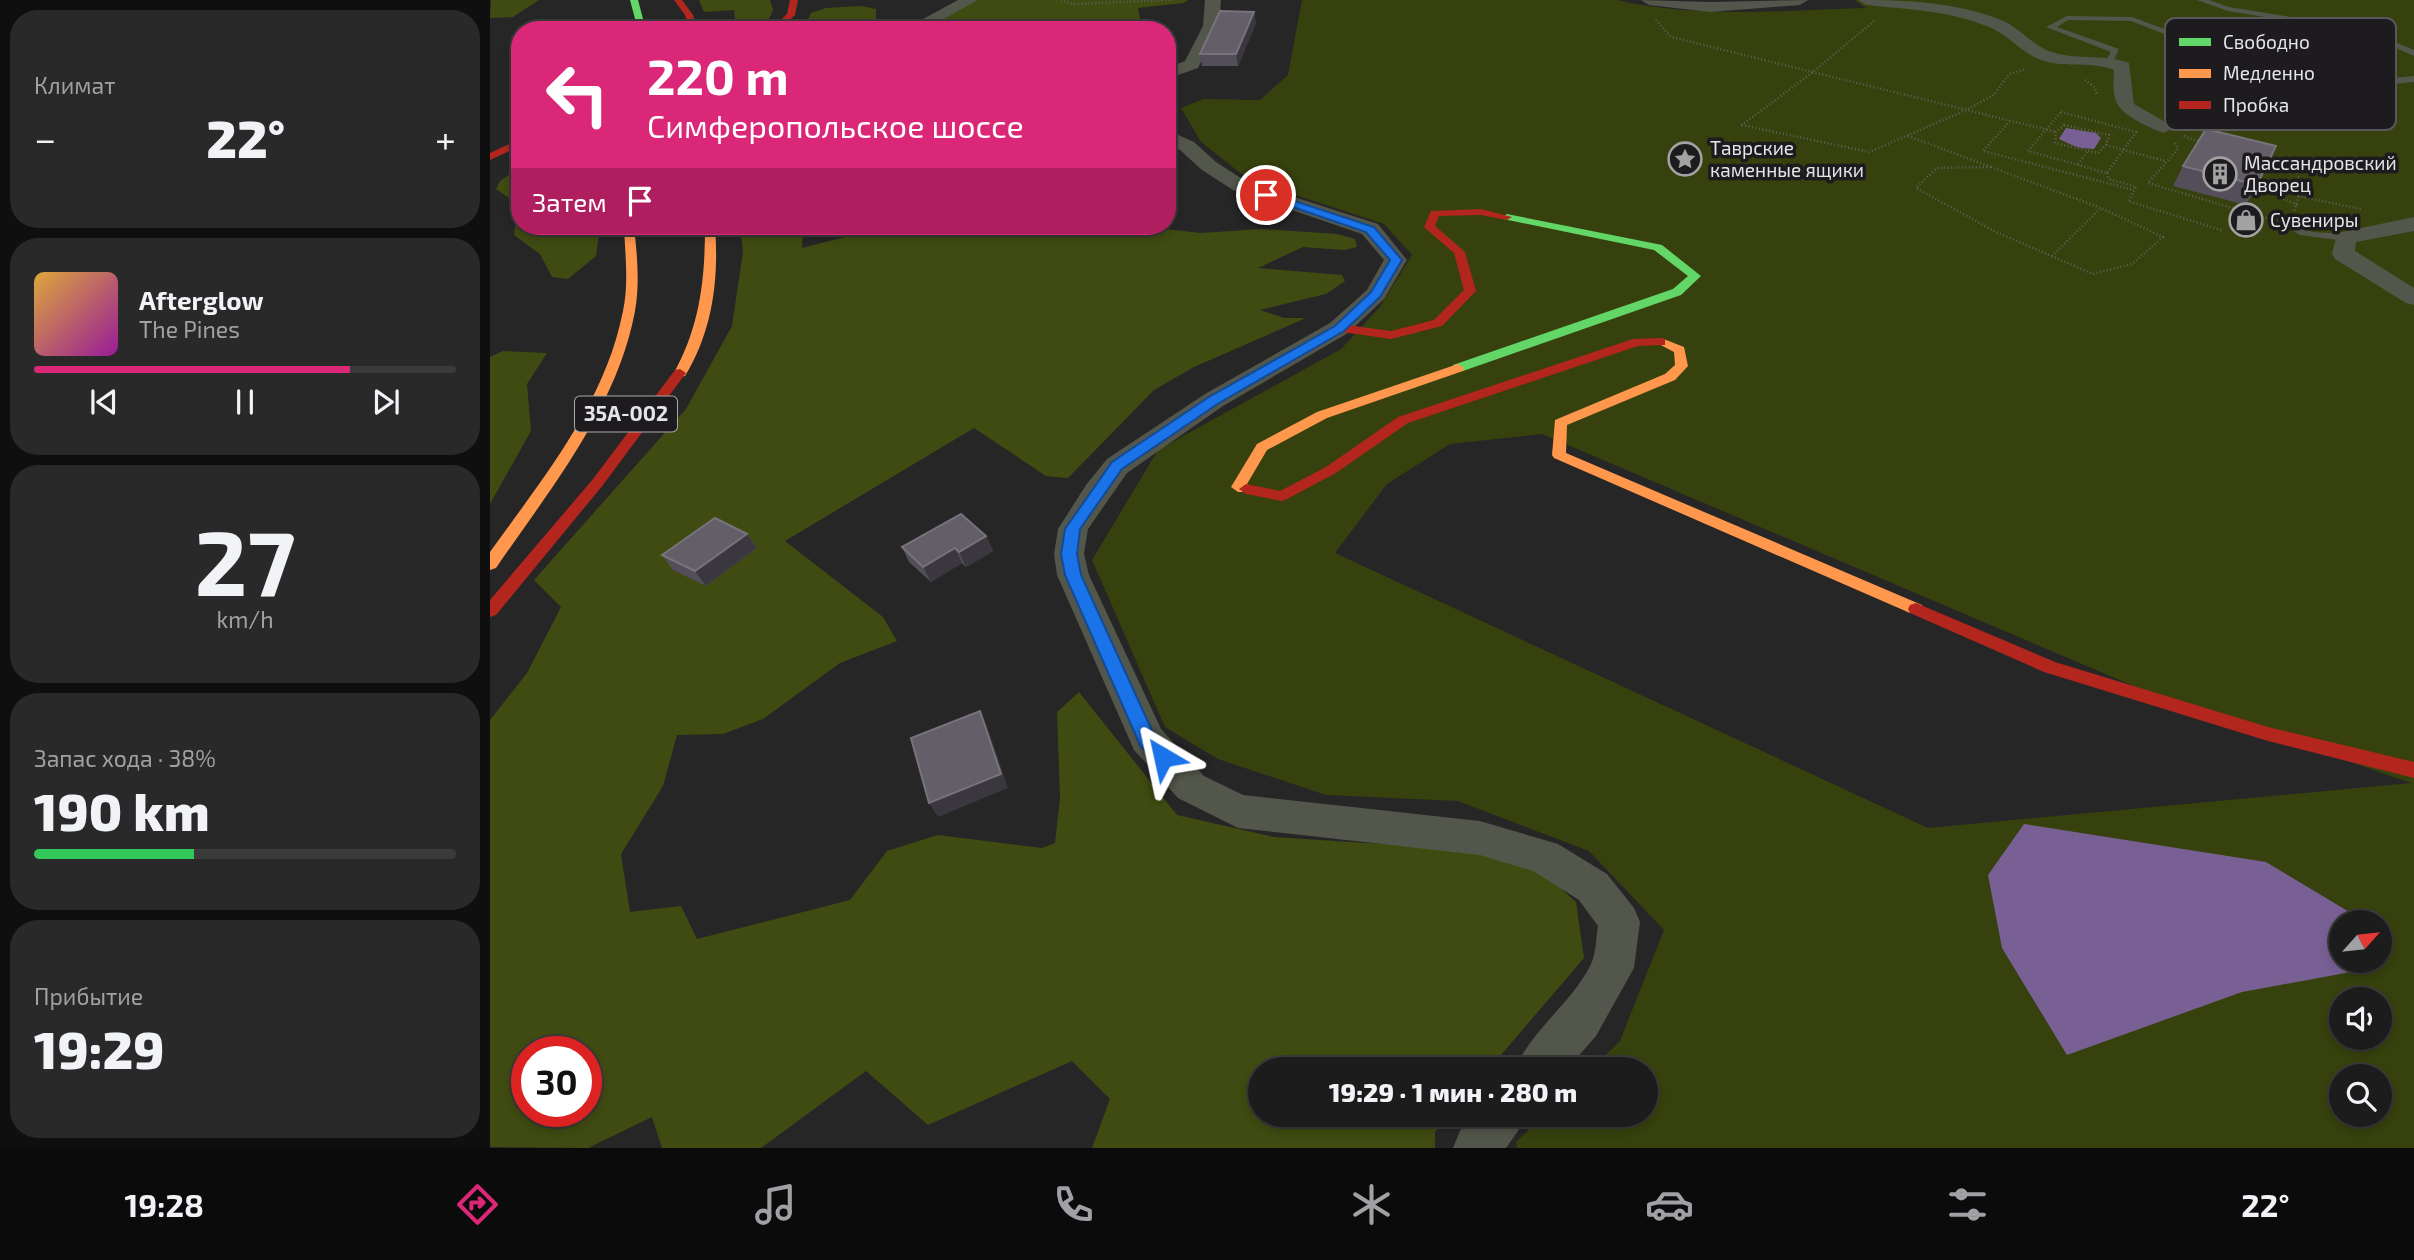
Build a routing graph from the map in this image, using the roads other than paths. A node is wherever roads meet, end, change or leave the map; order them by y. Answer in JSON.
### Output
{"nodes":[{"id":1,"x":634,"y":0,"type":"edge"},
{"id":2,"x":668,"y":0,"type":"edge"},
{"id":3,"x":794,"y":0,"type":"edge"},
{"id":4,"x":970,"y":0,"type":"edge"},
{"id":5,"x":1213,"y":0,"type":"edge"},
{"id":6,"x":1649,"y":0,"type":"edge"},
{"id":7,"x":1800,"y":0,"type":"edge"},
{"id":8,"x":1866,"y":0,"type":"edge"},
{"id":9,"x":2201,"y":0,"type":"edge"},
{"id":10,"x":684,"y":18,"type":"edge"},
{"id":11,"x":2284,"y":18,"type":"edge"},
{"id":12,"x":640,"y":21,"type":"edge"},
{"id":13,"x":784,"y":21,"type":"edge"},
{"id":14,"x":929,"y":21,"type":"edge"},
{"id":15,"x":2165,"y":32,"type":"edge"},
{"id":16,"x":2396,"y":45,"type":"edge"},
{"id":17,"x":2414,"y":53,"type":"edge"},
{"id":18,"x":2110,"y":60,"type":"junction"},
{"id":19,"x":1176,"y":70,"type":"edge"},
{"id":20,"x":2414,"y":79,"type":"edge"},
{"id":21,"x":2396,"y":81,"type":"edge"},
{"id":22,"x":2164,"y":127,"type":"dead end"},
{"id":23,"x":1176,"y":141,"type":"edge"},
{"id":24,"x":511,"y":146,"type":"edge"},
{"id":25,"x":490,"y":157,"type":"edge"},
{"id":26,"x":511,"y":162,"type":"edge"},
{"id":27,"x":490,"y":170,"type":"edge"},
{"id":28,"x":2288,"y":224,"type":"road end"},
{"id":29,"x":2414,"y":224,"type":"edge"},
{"id":30,"x":630,"y":235,"type":"edge"},
{"id":31,"x":695,"y":235,"type":"edge"},
{"id":32,"x":710,"y":235,"type":"edge"},
{"id":33,"x":2345,"y":238,"type":"junction"},
{"id":34,"x":2414,"y":298,"type":"edge"},
{"id":35,"x":688,"y":314,"type":"dead end"},
{"id":36,"x":1339,"y":328,"type":"junction"},
{"id":37,"x":570,"y":478,"type":"dead end"},
{"id":38,"x":490,"y":564,"type":"edge"},
{"id":39,"x":490,"y":570,"type":"edge"},
{"id":40,"x":490,"y":611,"type":"edge"},
{"id":41,"x":2414,"y":770,"type":"edge"},
{"id":42,"x":1548,"y":1057,"type":"edge"},
{"id":43,"x":1493,"y":1127,"type":"edge"},
{"id":44,"x":1477,"y":1148,"type":"edge"}],
"edges":[{"from":1,"to":12,"type":"main road"},
{"from":2,"to":10,"type":"main road"},
{"from":3,"to":13,"type":"main road"},
{"from":4,"to":14,"type":"street"},
{"from":5,"to":19,"type":"street"},
{"from":6,"to":7,"type":"street"},
{"from":8,"to":18,"type":"street"},
{"from":9,"to":11,"type":"lane"},
{"from":15,"to":18,"type":"lane"},
{"from":16,"to":17,"type":"lane"},
{"from":18,"to":22,"type":"street"},
{"from":20,"to":21,"type":"lane"},
{"from":23,"to":36,"type":"street"},
{"from":24,"to":25,"type":"main road"},
{"from":26,"to":27,"type":"main road"},
{"from":28,"to":33,"type":"lane"},
{"from":29,"to":33,"type":"street"},
{"from":30,"to":38,"type":"main road"},
{"from":31,"to":35,"type":"main road"},
{"from":32,"to":40,"type":"main road","number":"35А-002"},
{"from":33,"to":34,"type":"street"},
{"from":36,"to":41,"type":"main road"},
{"from":36,"to":42,"type":"street"},
{"from":37,"to":39,"type":"main road"},
{"from":43,"to":44,"type":"street"}]}
